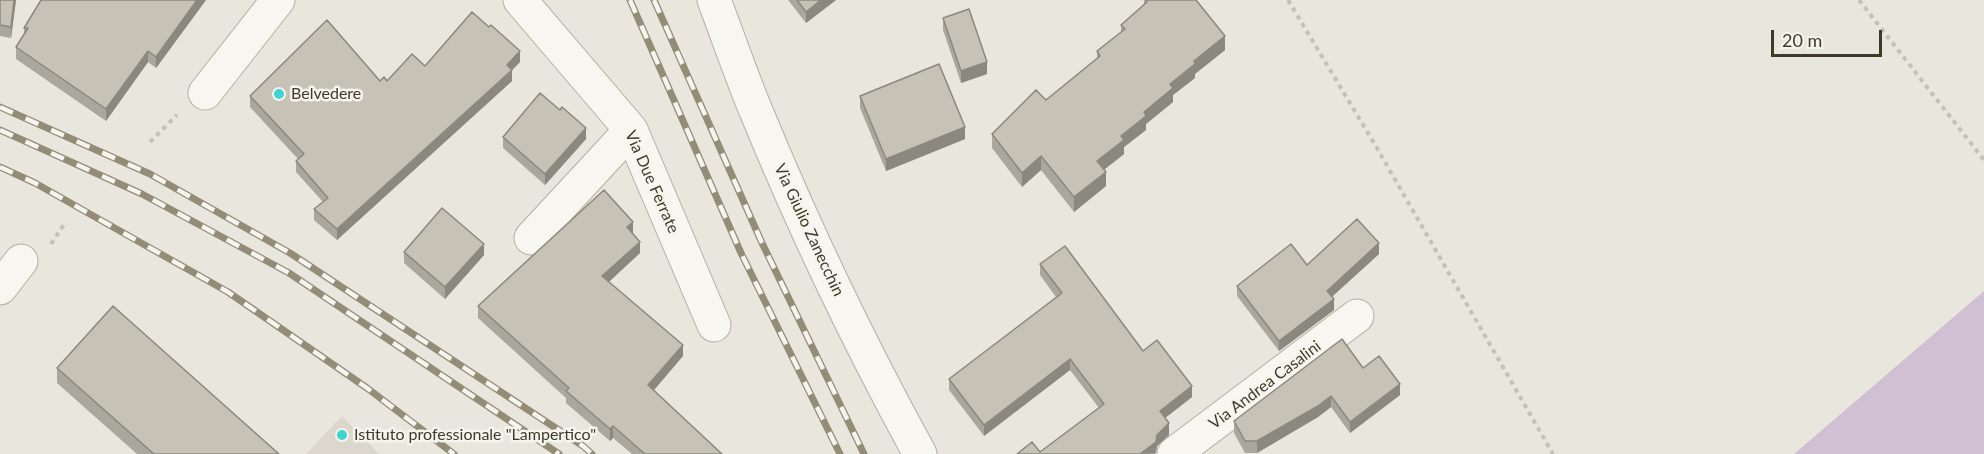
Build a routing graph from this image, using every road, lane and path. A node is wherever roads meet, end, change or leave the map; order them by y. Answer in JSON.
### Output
{"nodes":[{"id":1,"x":278,"y":0,"type":"edge"},
{"id":2,"x":520,"y":0,"type":"edge"},
{"id":3,"x":714,"y":0,"type":"edge"},
{"id":4,"x":1288,"y":0,"type":"edge"},
{"id":5,"x":1859,"y":0,"type":"edge"},
{"id":6,"x":205,"y":93,"type":"dead end"},
{"id":7,"x":178,"y":114,"type":"dead end"},
{"id":8,"x":631,"y":130,"type":"junction"},
{"id":9,"x":150,"y":142,"type":"dead end"},
{"id":10,"x":1984,"y":160,"type":"edge"},
{"id":11,"x":65,"y":223,"type":"dead end"},
{"id":12,"x":531,"y":238,"type":"dead end"},
{"id":13,"x":34,"y":254,"type":"joint"},
{"id":14,"x":0,"y":288,"type":"edge"},
{"id":15,"x":1357,"y":316,"type":"dead end"},
{"id":16,"x":714,"y":325,"type":"dead end"},
{"id":17,"x":920,"y":454,"type":"edge"},
{"id":18,"x":1174,"y":454,"type":"edge"},
{"id":19,"x":1553,"y":454,"type":"edge"}],
"edges":[{"from":1,"to":6,"type":"street"},
{"from":2,"to":8,"type":"street","name":"Via Due Ferrate"},
{"from":3,"to":17,"type":"street","name":"Via Giulio Zanecchin"},
{"from":4,"to":19,"type":"path"},
{"from":5,"to":10,"type":"path"},
{"from":7,"to":9,"type":"path"},
{"from":8,"to":12,"type":"street"},
{"from":8,"to":16,"type":"street","name":"Via Due Ferrate"},
{"from":11,"to":13,"type":"path"},
{"from":13,"to":14,"type":"street"},
{"from":15,"to":18,"type":"street","name":"Via Andrea Casalini"}]}
